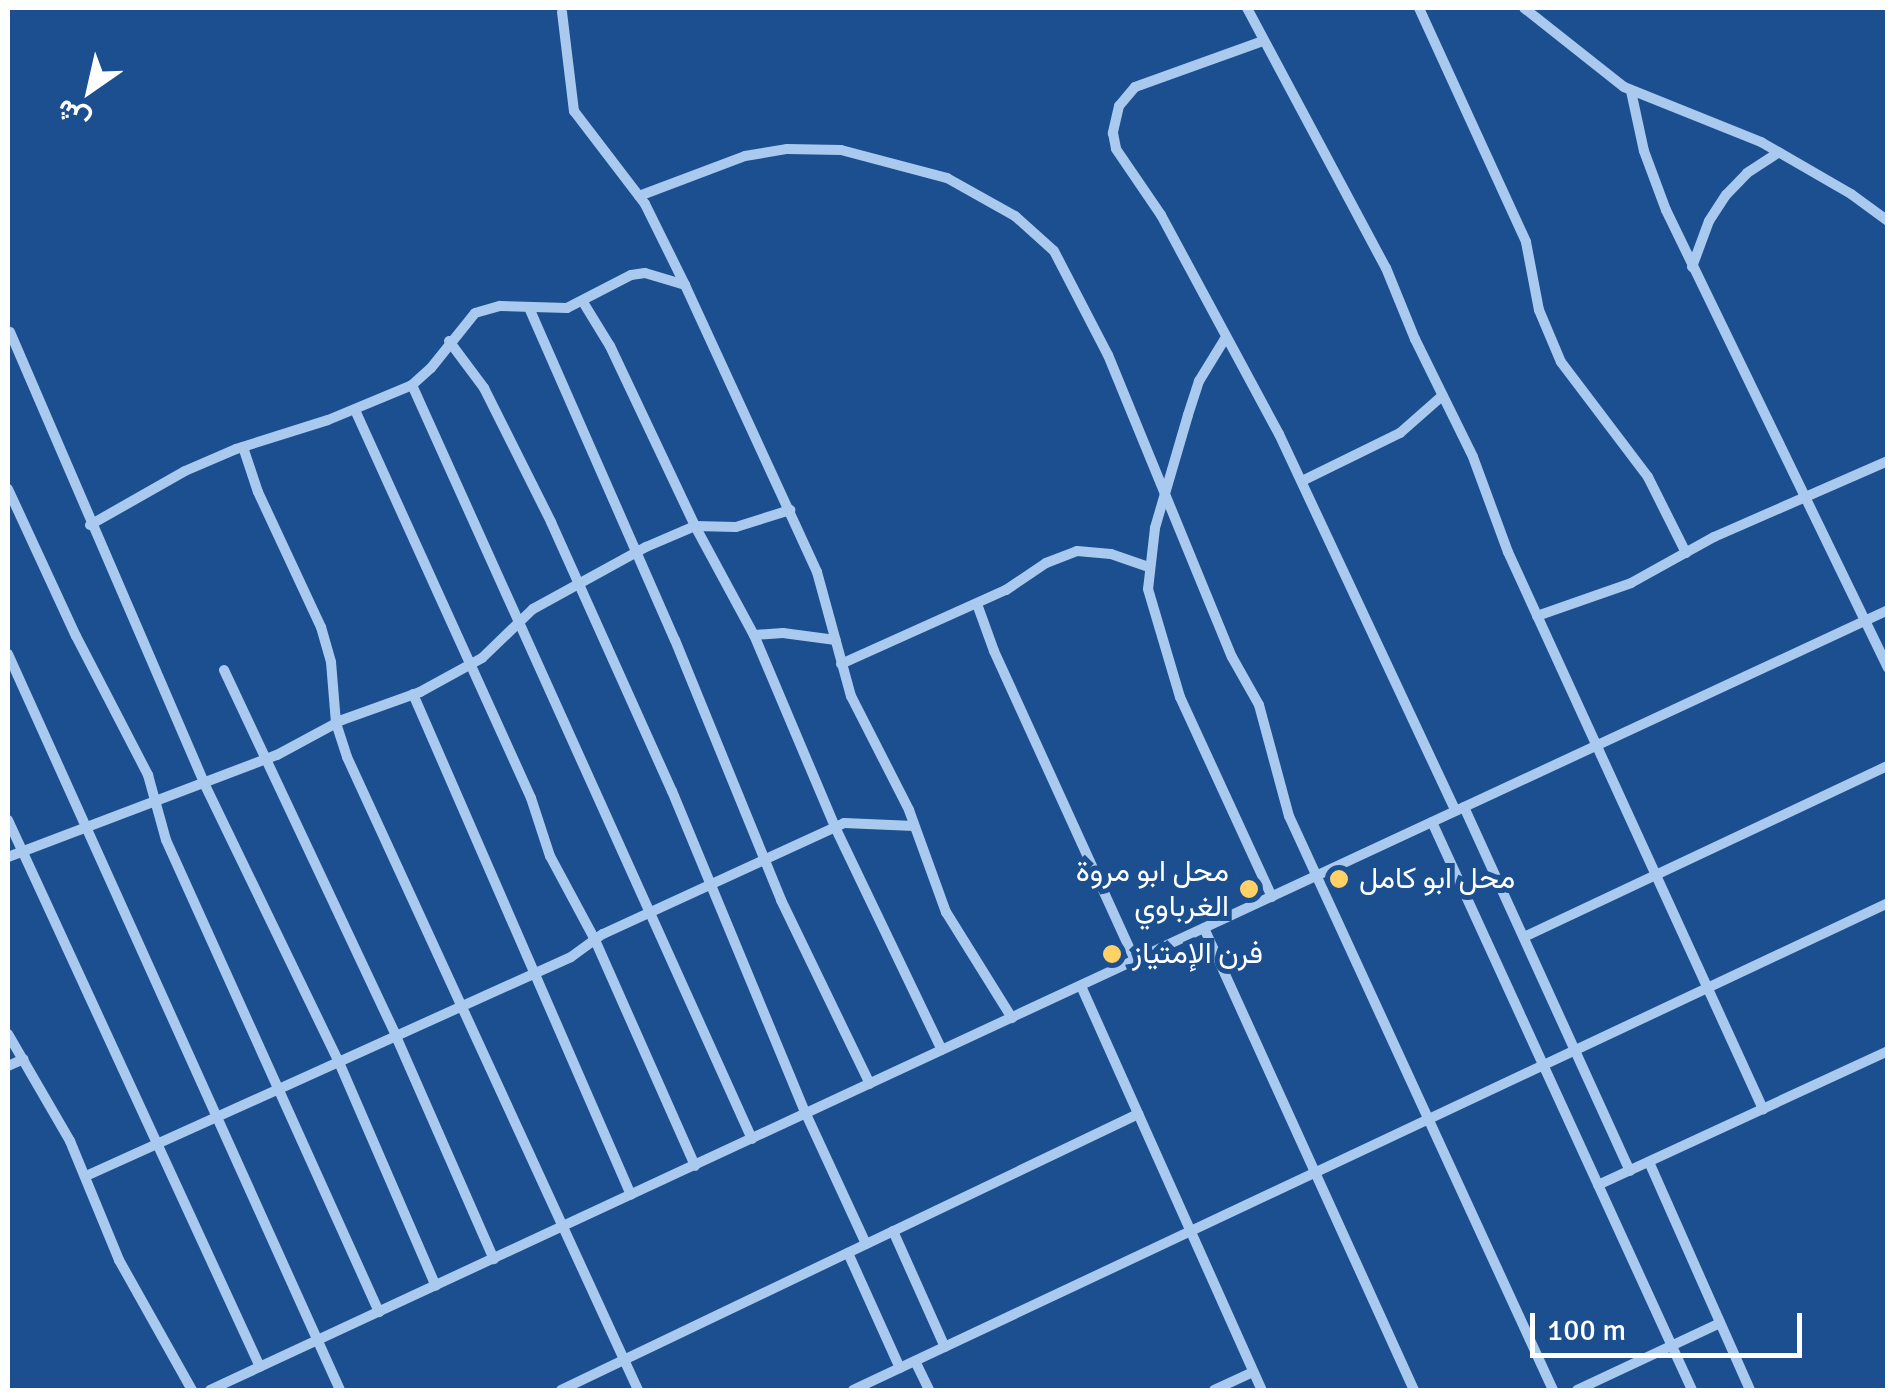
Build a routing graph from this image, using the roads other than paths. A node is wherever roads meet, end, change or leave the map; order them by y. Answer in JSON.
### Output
{"nodes":[{"id":1,"x":1247,"y":8,"type":"edge"},
{"id":2,"x":1420,"y":8,"type":"edge"},
{"id":3,"x":1524,"y":8,"type":"edge"},
{"id":4,"x":562,"y":12,"type":"dead end"},
{"id":5,"x":1263,"y":41,"type":"junction"},
{"id":6,"x":1632,"y":92,"type":"junction"},
{"id":7,"x":1779,"y":152,"type":"junction"},
{"id":8,"x":639,"y":196,"type":"junction"},
{"id":9,"x":1888,"y":221,"type":"edge"},
{"id":10,"x":1692,"y":268,"type":"junction"},
{"id":11,"x":685,"y":285,"type":"junction"},
{"id":12,"x":583,"y":302,"type":"junction"},
{"id":13,"x":530,"y":310,"type":"junction"},
{"id":14,"x":10,"y":332,"type":"edge"},
{"id":15,"x":1226,"y":337,"type":"junction"},
{"id":16,"x":449,"y":341,"type":"junction"},
{"id":17,"x":412,"y":384,"type":"junction"},
{"id":18,"x":1442,"y":396,"type":"junction"},
{"id":19,"x":355,"y":410,"type":"junction"},
{"id":20,"x":243,"y":447,"type":"junction"},
{"id":21,"x":1888,"y":461,"type":"edge"},
{"id":22,"x":1302,"y":481,"type":"junction"},
{"id":23,"x":8,"y":489,"type":"edge"},
{"id":24,"x":1805,"y":494,"type":"junction"},
{"id":25,"x":1166,"y":496,"type":"junction"},
{"id":26,"x":790,"y":510,"type":"junction"},
{"id":27,"x":90,"y":525,"type":"junction"},
{"id":28,"x":695,"y":526,"type":"junction"},
{"id":29,"x":634,"y":552,"type":"junction"},
{"id":30,"x":1686,"y":553,"type":"junction"},
{"id":31,"x":1148,"y":567,"type":"junction"},
{"id":32,"x":576,"y":584,"type":"junction"},
{"id":33,"x":977,"y":604,"type":"junction"},
{"id":34,"x":1888,"y":610,"type":"edge"},
{"id":35,"x":1538,"y":616,"type":"junction"},
{"id":36,"x":1865,"y":620,"type":"junction"},
{"id":37,"x":519,"y":621,"type":"junction"},
{"id":38,"x":754,"y":636,"type":"junction"},
{"id":39,"x":836,"y":640,"type":"junction"},
{"id":40,"x":8,"y":654,"type":"edge"},
{"id":41,"x":472,"y":664,"type":"junction"},
{"id":42,"x":841,"y":664,"type":"junction"},
{"id":43,"x":1888,"y":668,"type":"edge"},
{"id":44,"x":224,"y":670,"type":"dead end"},
{"id":45,"x":413,"y":694,"type":"junction"},
{"id":46,"x":336,"y":723,"type":"junction"},
{"id":47,"x":1598,"y":744,"type":"junction"},
{"id":48,"x":265,"y":758,"type":"junction"},
{"id":49,"x":1888,"y":766,"type":"edge"},
{"id":50,"x":202,"y":781,"type":"junction"},
{"id":51,"x":156,"y":803,"type":"junction"},
{"id":52,"x":1460,"y":809,"type":"junction"},
{"id":53,"x":8,"y":820,"type":"edge"},
{"id":54,"x":1432,"y":822,"type":"junction"},
{"id":55,"x":914,"y":826,"type":"junction"},
{"id":56,"x":835,"y":827,"type":"junction"},
{"id":57,"x":86,"y":828,"type":"junction"},
{"id":58,"x":22,"y":849,"type":"junction"},
{"id":59,"x":8,"y":857,"type":"edge"},
{"id":60,"x":765,"y":858,"type":"junction"},
{"id":61,"x":1657,"y":874,"type":"junction"},
{"id":62,"x":1318,"y":875,"type":"junction"},
{"id":63,"x":712,"y":882,"type":"junction"},
{"id":64,"x":1272,"y":897,"type":"junction"},
{"id":65,"x":1888,"y":903,"type":"edge"},
{"id":66,"x":653,"y":910,"type":"junction"},
{"id":67,"x":1204,"y":928,"type":"junction"},
{"id":68,"x":1524,"y":937,"type":"junction"},
{"id":69,"x":595,"y":940,"type":"junction"},
{"id":70,"x":1135,"y":961,"type":"junction"},
{"id":71,"x":532,"y":974,"type":"junction"},
{"id":72,"x":1081,"y":986,"type":"junction"},
{"id":73,"x":1708,"y":987,"type":"junction"},
{"id":74,"x":458,"y":1006,"type":"junction"},
{"id":75,"x":1012,"y":1018,"type":"junction"},
{"id":76,"x":8,"y":1034,"type":"edge"},
{"id":77,"x":395,"y":1034,"type":"junction"},
{"id":78,"x":942,"y":1050,"type":"junction"},
{"id":79,"x":1575,"y":1050,"type":"junction"},
{"id":80,"x":1888,"y":1051,"type":"edge"},
{"id":81,"x":24,"y":1059,"type":"junction"},
{"id":82,"x":338,"y":1060,"type":"junction"},
{"id":83,"x":1543,"y":1065,"type":"junction"},
{"id":84,"x":8,"y":1066,"type":"edge"},
{"id":85,"x":870,"y":1084,"type":"junction"},
{"id":86,"x":278,"y":1088,"type":"junction"},
{"id":87,"x":1763,"y":1109,"type":"junction"},
{"id":88,"x":806,"y":1114,"type":"junction"},
{"id":89,"x":1138,"y":1114,"type":"junction"},
{"id":90,"x":216,"y":1118,"type":"junction"},
{"id":91,"x":1429,"y":1119,"type":"junction"},
{"id":92,"x":752,"y":1138,"type":"junction"},
{"id":93,"x":159,"y":1144,"type":"junction"},
{"id":94,"x":1649,"y":1162,"type":"junction"},
{"id":95,"x":695,"y":1166,"type":"junction"},
{"id":96,"x":1630,"y":1171,"type":"junction"},
{"id":97,"x":1315,"y":1172,"type":"junction"},
{"id":98,"x":86,"y":1176,"type":"junction"},
{"id":99,"x":1598,"y":1186,"type":"junction"},
{"id":100,"x":631,"y":1195,"type":"junction"},
{"id":101,"x":566,"y":1226,"type":"junction"},
{"id":102,"x":893,"y":1231,"type":"junction"},
{"id":103,"x":1190,"y":1232,"type":"junction"},
{"id":104,"x":866,"y":1244,"type":"junction"},
{"id":105,"x":848,"y":1253,"type":"junction"},
{"id":106,"x":494,"y":1259,"type":"junction"},
{"id":107,"x":436,"y":1286,"type":"junction"},
{"id":108,"x":379,"y":1312,"type":"junction"},
{"id":109,"x":1720,"y":1323,"type":"junction"},
{"id":110,"x":316,"y":1341,"type":"junction"},
{"id":111,"x":1672,"y":1346,"type":"junction"},
{"id":112,"x":945,"y":1347,"type":"junction"},
{"id":113,"x":624,"y":1360,"type":"junction"},
{"id":114,"x":916,"y":1361,"type":"junction"},
{"id":115,"x":260,"y":1367,"type":"junction"},
{"id":116,"x":900,"y":1368,"type":"junction"},
{"id":117,"x":1253,"y":1372,"type":"junction"},
{"id":118,"x":192,"y":1390,"type":"edge"},
{"id":119,"x":210,"y":1390,"type":"edge"},
{"id":120,"x":340,"y":1390,"type":"edge"},
{"id":121,"x":561,"y":1390,"type":"edge"},
{"id":122,"x":638,"y":1390,"type":"edge"},
{"id":123,"x":853,"y":1390,"type":"edge"},
{"id":124,"x":928,"y":1390,"type":"edge"},
{"id":125,"x":1214,"y":1390,"type":"edge"},
{"id":126,"x":1262,"y":1390,"type":"edge"},
{"id":127,"x":1414,"y":1390,"type":"edge"},
{"id":128,"x":1552,"y":1390,"type":"edge"},
{"id":129,"x":1577,"y":1390,"type":"edge"},
{"id":130,"x":1692,"y":1390,"type":"edge"},
{"id":131,"x":1750,"y":1390,"type":"edge"}],
"edges":[{"from":1,"to":5,"type":"street"},
{"from":2,"to":30,"type":"street"},
{"from":3,"to":6,"type":"street"},
{"from":4,"to":8,"type":"street"},
{"from":5,"to":15,"type":"street"},
{"from":5,"to":18,"type":"street"},
{"from":6,"to":7,"type":"street"},
{"from":6,"to":10,"type":"street"},
{"from":7,"to":9,"type":"street"},
{"from":7,"to":10,"type":"street"},
{"from":8,"to":11,"type":"street"},
{"from":8,"to":25,"type":"street"},
{"from":10,"to":24,"type":"street"},
{"from":11,"to":12,"type":"street"},
{"from":11,"to":26,"type":"street"},
{"from":12,"to":13,"type":"street"},
{"from":12,"to":28,"type":"street"},
{"from":13,"to":16,"type":"street"},
{"from":13,"to":29,"type":"street"},
{"from":14,"to":27,"type":"street"},
{"from":15,"to":22,"type":"street"},
{"from":15,"to":25,"type":"street"},
{"from":16,"to":17,"type":"street"},
{"from":16,"to":32,"type":"street"},
{"from":17,"to":19,"type":"street"},
{"from":17,"to":37,"type":"street"},
{"from":18,"to":22,"type":"street"},
{"from":18,"to":35,"type":"street"},
{"from":19,"to":20,"type":"street"},
{"from":19,"to":41,"type":"street"},
{"from":20,"to":27,"type":"street"},
{"from":20,"to":46,"type":"street"},
{"from":21,"to":24,"type":"street"},
{"from":22,"to":52,"type":"street"},
{"from":23,"to":51,"type":"street"},
{"from":24,"to":30,"type":"street"},
{"from":24,"to":36,"type":"street"},
{"from":25,"to":31,"type":"street"},
{"from":25,"to":62,"type":"street"},
{"from":26,"to":28,"type":"street"},
{"from":26,"to":39,"type":"street"},
{"from":27,"to":50,"type":"street"},
{"from":28,"to":29,"type":"street"},
{"from":28,"to":38,"type":"street"},
{"from":29,"to":32,"type":"street"},
{"from":29,"to":60,"type":"street"},
{"from":30,"to":35,"type":"street"},
{"from":31,"to":33,"type":"street"},
{"from":31,"to":64,"type":"street"},
{"from":32,"to":37,"type":"street"},
{"from":32,"to":63,"type":"street"},
{"from":33,"to":42,"type":"street"},
{"from":33,"to":70,"type":"street"},
{"from":34,"to":36,"type":"street"},
{"from":35,"to":47,"type":"street"},
{"from":36,"to":43,"type":"street"},
{"from":36,"to":47,"type":"street"},
{"from":37,"to":41,"type":"street"},
{"from":37,"to":66,"type":"street"},
{"from":38,"to":39,"type":"street"},
{"from":38,"to":56,"type":"street"},
{"from":39,"to":42,"type":"street"},
{"from":40,"to":57,"type":"street"},
{"from":41,"to":45,"type":"street"},
{"from":41,"to":69,"type":"street"},
{"from":42,"to":55,"type":"street"},
{"from":44,"to":48,"type":"street"},
{"from":45,"to":46,"type":"street"},
{"from":45,"to":71,"type":"street"},
{"from":46,"to":48,"type":"street"},
{"from":46,"to":74,"type":"street"},
{"from":47,"to":52,"type":"street"},
{"from":47,"to":61,"type":"street"},
{"from":48,"to":50,"type":"street"},
{"from":48,"to":77,"type":"street"},
{"from":49,"to":61,"type":"street"},
{"from":50,"to":51,"type":"street"},
{"from":50,"to":82,"type":"street"},
{"from":51,"to":57,"type":"street"},
{"from":51,"to":86,"type":"street"},
{"from":52,"to":54,"type":"street"},
{"from":52,"to":68,"type":"street"},
{"from":53,"to":58,"type":"street"},
{"from":54,"to":62,"type":"street"},
{"from":54,"to":83,"type":"street"},
{"from":55,"to":56,"type":"street"},
{"from":55,"to":75,"type":"street"},
{"from":56,"to":60,"type":"street"},
{"from":56,"to":78,"type":"street"},
{"from":57,"to":58,"type":"street"},
{"from":57,"to":90,"type":"street"},
{"from":58,"to":59,"type":"street"},
{"from":58,"to":93,"type":"street"},
{"from":60,"to":63,"type":"street"},
{"from":60,"to":85,"type":"street"},
{"from":61,"to":68,"type":"street"},
{"from":61,"to":73,"type":"street"},
{"from":62,"to":64,"type":"street"},
{"from":62,"to":91,"type":"street"},
{"from":63,"to":66,"type":"street"},
{"from":63,"to":88,"type":"street"},
{"from":64,"to":67,"type":"street"},
{"from":65,"to":73,"type":"street"},
{"from":66,"to":69,"type":"street"},
{"from":66,"to":92,"type":"street"},
{"from":67,"to":70,"type":"street"},
{"from":67,"to":97,"type":"street"},
{"from":68,"to":79,"type":"street"},
{"from":69,"to":71,"type":"street"},
{"from":69,"to":95,"type":"street"},
{"from":70,"to":72,"type":"street"},
{"from":71,"to":74,"type":"street"},
{"from":71,"to":100,"type":"street"},
{"from":72,"to":75,"type":"street"},
{"from":72,"to":89,"type":"street"},
{"from":73,"to":79,"type":"street"},
{"from":73,"to":87,"type":"street"},
{"from":74,"to":77,"type":"street"},
{"from":74,"to":101,"type":"street"},
{"from":75,"to":78,"type":"street"},
{"from":76,"to":81,"type":"street"},
{"from":77,"to":82,"type":"street"},
{"from":77,"to":106,"type":"street"},
{"from":78,"to":85,"type":"street"},
{"from":79,"to":83,"type":"street"},
{"from":79,"to":96,"type":"street"},
{"from":80,"to":87,"type":"street"},
{"from":81,"to":84,"type":"street"},
{"from":81,"to":98,"type":"street"},
{"from":82,"to":86,"type":"street"},
{"from":82,"to":107,"type":"street"},
{"from":83,"to":91,"type":"street"},
{"from":83,"to":99,"type":"street"},
{"from":85,"to":88,"type":"street"},
{"from":86,"to":90,"type":"street"},
{"from":86,"to":108,"type":"street"},
{"from":87,"to":94,"type":"street"},
{"from":88,"to":92,"type":"street"},
{"from":88,"to":104,"type":"street"},
{"from":89,"to":102,"type":"street"},
{"from":89,"to":103,"type":"street"},
{"from":90,"to":93,"type":"street"},
{"from":90,"to":110,"type":"street"},
{"from":91,"to":97,"type":"street"},
{"from":91,"to":128,"type":"street"},
{"from":92,"to":95,"type":"street"},
{"from":93,"to":98,"type":"street"},
{"from":93,"to":115,"type":"street"},
{"from":94,"to":96,"type":"street"},
{"from":94,"to":109,"type":"street"},
{"from":95,"to":100,"type":"street"},
{"from":96,"to":99,"type":"street"},
{"from":97,"to":103,"type":"street"},
{"from":97,"to":127,"type":"street"},
{"from":98,"to":118,"type":"street"},
{"from":99,"to":111,"type":"street"},
{"from":100,"to":101,"type":"street"},
{"from":101,"to":106,"type":"street"},
{"from":101,"to":113,"type":"street"},
{"from":102,"to":104,"type":"street"},
{"from":102,"to":112,"type":"street"},
{"from":103,"to":112,"type":"street"},
{"from":103,"to":117,"type":"street"},
{"from":104,"to":105,"type":"street"},
{"from":105,"to":113,"type":"street"},
{"from":105,"to":116,"type":"street"},
{"from":106,"to":107,"type":"street"},
{"from":107,"to":108,"type":"street"},
{"from":108,"to":110,"type":"street"},
{"from":109,"to":111,"type":"street"},
{"from":109,"to":131,"type":"street"},
{"from":110,"to":115,"type":"street"},
{"from":110,"to":120,"type":"street"},
{"from":111,"to":129,"type":"street"},
{"from":111,"to":130,"type":"street"},
{"from":112,"to":114,"type":"street"},
{"from":113,"to":121,"type":"street"},
{"from":113,"to":122,"type":"street"},
{"from":114,"to":116,"type":"street"},
{"from":114,"to":124,"type":"street"},
{"from":115,"to":119,"type":"street"},
{"from":116,"to":123,"type":"street"},
{"from":117,"to":125,"type":"street"},
{"from":117,"to":126,"type":"street"}]}
